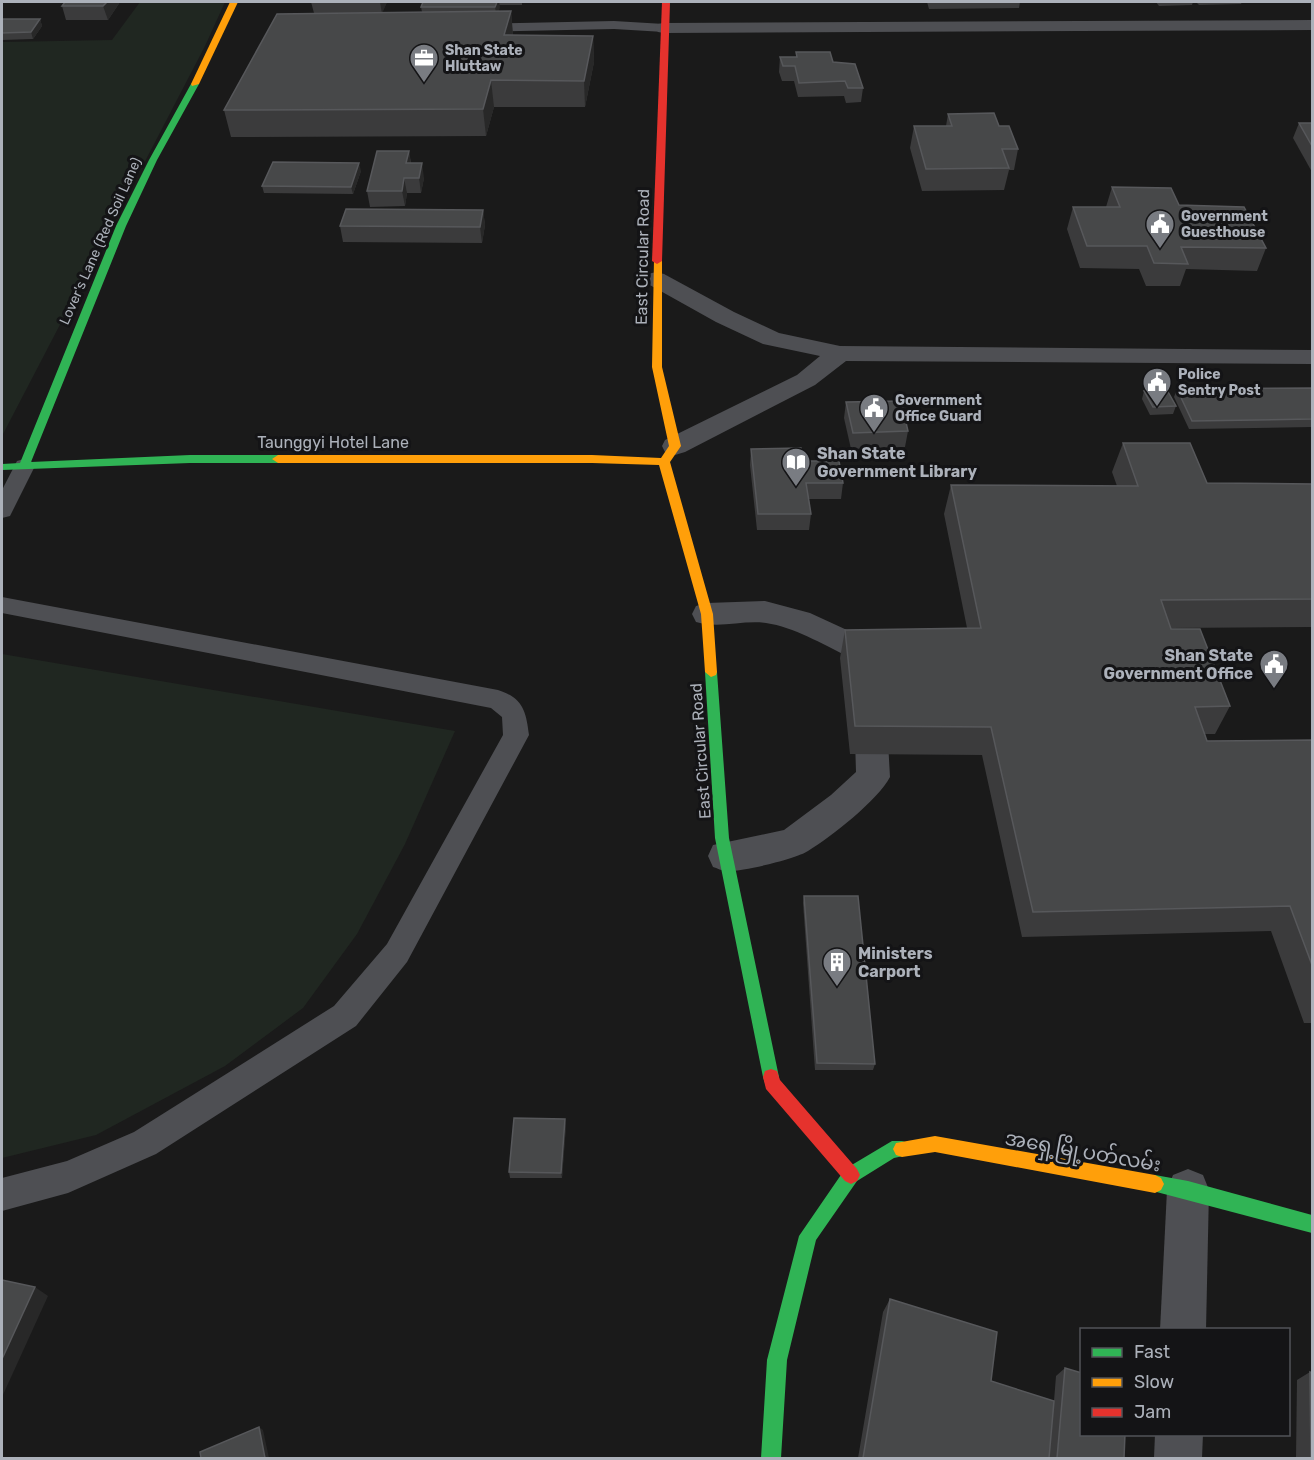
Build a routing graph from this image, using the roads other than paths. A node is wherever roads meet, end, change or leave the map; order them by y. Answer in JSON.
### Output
{"nodes":[{"id":1,"x":234,"y":2,"type":"edge"},
{"id":2,"x":666,"y":2,"type":"edge"},
{"id":3,"x":1312,"y":25,"type":"edge"},
{"id":4,"x":459,"y":28,"type":"edge"},
{"id":5,"x":664,"y":28,"type":"junction"},
{"id":6,"x":656,"y":279,"type":"junction"},
{"id":7,"x":840,"y":353,"type":"junction"},
{"id":8,"x":1312,"y":357,"type":"edge"},
{"id":9,"x":669,"y":454,"type":"junction"},
{"id":10,"x":2,"y":466,"type":"edge"},
{"id":11,"x":24,"y":466,"type":"junction"},
{"id":12,"x":2,"y":512,"type":"edge"},
{"id":13,"x":2,"y":605,"type":"edge"},
{"id":14,"x":707,"y":614,"type":"junction"},
{"id":15,"x":726,"y":856,"type":"junction"},
{"id":16,"x":851,"y":1175,"type":"junction"},
{"id":17,"x":1188,"y":1190,"type":"junction"},
{"id":18,"x":2,"y":1194,"type":"edge"},
{"id":19,"x":1312,"y":1224,"type":"edge"},
{"id":20,"x":1183,"y":1328,"type":"edge"},
{"id":21,"x":1179,"y":1436,"type":"edge"},
{"id":22,"x":771,"y":1458,"type":"edge"},
{"id":23,"x":1178,"y":1458,"type":"edge"}],
"edges":[{"from":1,"to":11,"type":"street","name":"Lover's Lane (Red Soil Lane)"},
{"from":2,"to":5,"type":"street","name":"East Circular Road"},
{"from":3,"to":5,"type":"street"},
{"from":4,"to":5,"type":"lane"},
{"from":5,"to":6,"type":"street","name":"East Circular Road"},
{"from":6,"to":7,"type":"street"},
{"from":6,"to":9,"type":"street","name":"East Circular Road"},
{"from":7,"to":8,"type":"street"},
{"from":7,"to":9,"type":"street"},
{"from":9,"to":11,"type":"street","name":"Taunggyi Hotel Lane"},
{"from":9,"to":14,"type":"street","name":"East Circular Road"},
{"from":10,"to":11,"type":"street","name":"Taunggyi Hotel Lane"},
{"from":11,"to":12,"type":"lane"},
{"from":13,"to":18,"type":"lane"},
{"from":14,"to":15,"type":"street","name":"East Circular Road"},
{"from":14,"to":15,"type":"street"},
{"from":15,"to":16,"type":"street","name":"East Circular Road"},
{"from":16,"to":17,"type":"street","name":"အရှေ့မြို့ပတ်လမ်း"},
{"from":16,"to":22,"type":"street"},
{"from":17,"to":19,"type":"street","name":"အရှေ့မြို့ပတ်လမ်း"},
{"from":17,"to":20,"type":"street"},
{"from":21,"to":23,"type":"street"}]}
